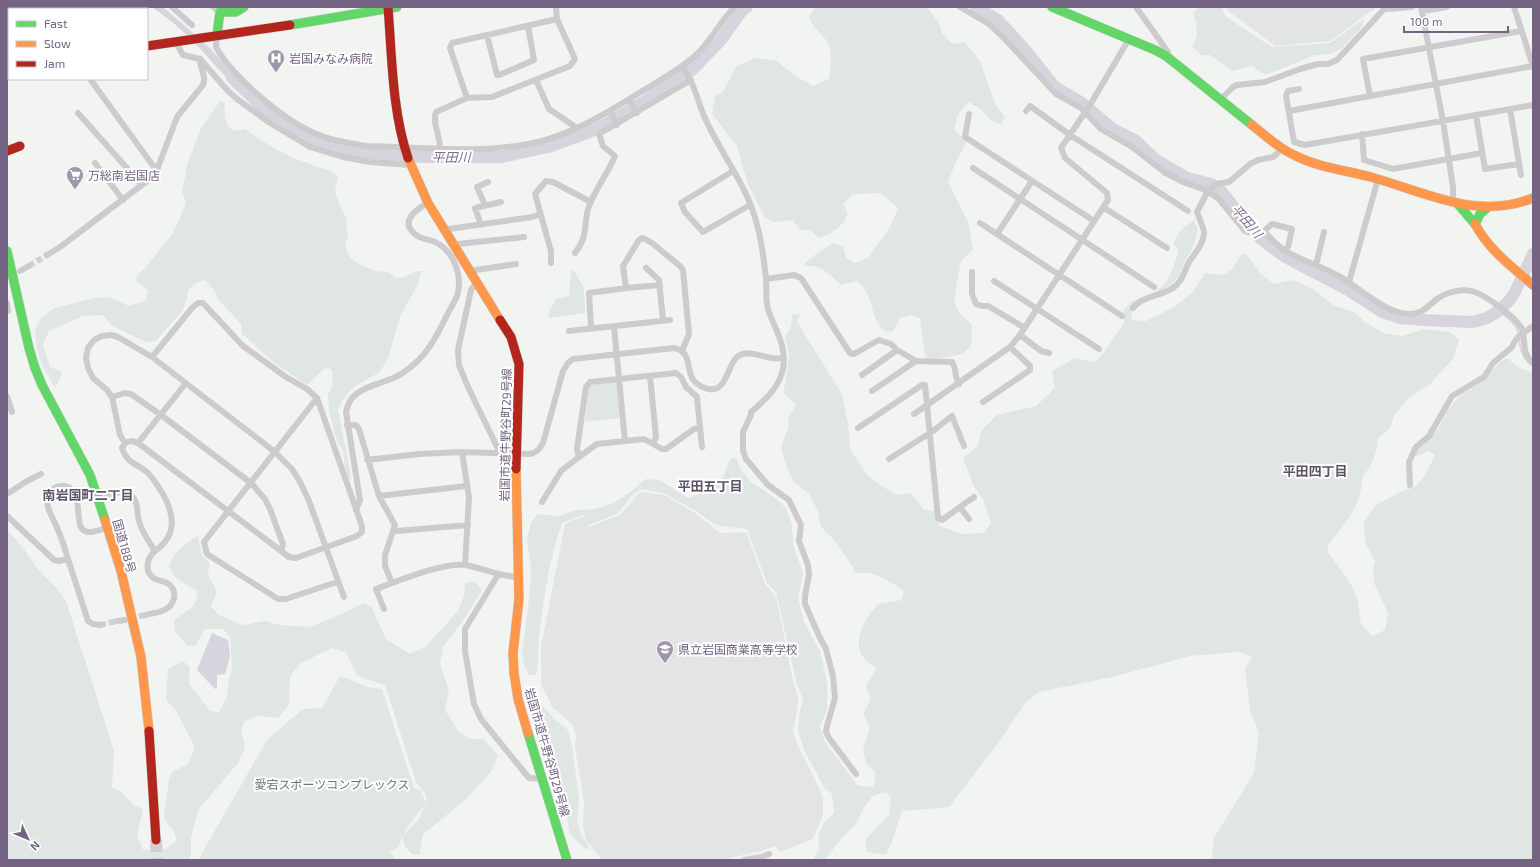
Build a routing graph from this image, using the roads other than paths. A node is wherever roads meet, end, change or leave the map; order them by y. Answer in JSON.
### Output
{"nodes":[{"id":1,"x":172,"y":7,"type":"edge"},
{"id":2,"x":244,"y":7,"type":"edge"},
{"id":3,"x":556,"y":7,"type":"edge"},
{"id":4,"x":735,"y":7,"type":"edge"},
{"id":5,"x":960,"y":7,"type":"edge"},
{"id":6,"x":1052,"y":7,"type":"edge"},
{"id":7,"x":1136,"y":7,"type":"edge"},
{"id":8,"x":1412,"y":7,"type":"edge"},
{"id":9,"x":1447,"y":7,"type":"edge"},
{"id":10,"x":1514,"y":7,"type":"edge"},
{"id":11,"x":391,"y":8,"type":"edge"},
{"id":12,"x":1385,"y":8,"type":"edge"},
{"id":13,"x":1422,"y":9,"type":"edge"},
{"id":14,"x":216,"y":10,"type":"edge"},
{"id":15,"x":557,"y":19,"type":"junction"},
{"id":16,"x":192,"y":25,"type":"dead end"},
{"id":17,"x":528,"y":26,"type":"junction"},
{"id":18,"x":1521,"y":31,"type":"junction"},
{"id":19,"x":217,"y":35,"type":"junction"},
{"id":20,"x":487,"y":35,"type":"junction"},
{"id":21,"x":1129,"y":39,"type":"junction"},
{"id":22,"x":179,"y":41,"type":"junction"},
{"id":23,"x":148,"y":46,"type":"edge"},
{"id":24,"x":1429,"y":48,"type":"junction"},
{"id":25,"x":1166,"y":56,"type":"junction"},
{"id":26,"x":200,"y":59,"type":"junction"},
{"id":27,"x":684,"y":68,"type":"junction"},
{"id":28,"x":690,"y":79,"type":"junction"},
{"id":29,"x":91,"y":80,"type":"edge"},
{"id":30,"x":536,"y":80,"type":"junction"},
{"id":31,"x":1435,"y":85,"type":"junction"},
{"id":32,"x":1300,"y":88,"type":"dead end"},
{"id":33,"x":1370,"y":96,"type":"junction"},
{"id":34,"x":467,"y":98,"type":"junction"},
{"id":35,"x":1221,"y":99,"type":"junction"},
{"id":36,"x":630,"y":101,"type":"junction"},
{"id":37,"x":1533,"y":105,"type":"edge"},
{"id":38,"x":1088,"y":109,"type":"junction"},
{"id":39,"x":1510,"y":109,"type":"junction"},
{"id":40,"x":1026,"y":111,"type":"dead end"},
{"id":41,"x":1289,"y":111,"type":"junction"},
{"id":42,"x":611,"y":112,"type":"junction"},
{"id":43,"x":636,"y":112,"type":"junction"},
{"id":44,"x":78,"y":113,"type":"dead end"},
{"id":45,"x":969,"y":114,"type":"dead end"},
{"id":46,"x":1476,"y":115,"type":"junction"},
{"id":47,"x":1443,"y":121,"type":"junction"},
{"id":48,"x":617,"y":124,"type":"junction"},
{"id":49,"x":577,"y":128,"type":"junction"},
{"id":50,"x":1362,"y":134,"type":"junction"},
{"id":51,"x":1070,"y":135,"type":"junction"},
{"id":52,"x":20,"y":146,"type":"dead end"},
{"id":53,"x":440,"y":148,"type":"junction"},
{"id":54,"x":404,"y":149,"type":"junction"},
{"id":55,"x":1282,"y":149,"type":"junction"},
{"id":56,"x":7,"y":151,"type":"edge"},
{"id":57,"x":1482,"y":153,"type":"junction"},
{"id":58,"x":1448,"y":159,"type":"junction"},
{"id":59,"x":95,"y":163,"type":"dead end"},
{"id":60,"x":1519,"y":164,"type":"junction"},
{"id":61,"x":410,"y":165,"type":"junction"},
{"id":62,"x":973,"y":168,"type":"dead end"},
{"id":63,"x":158,"y":170,"type":"junction"},
{"id":64,"x":733,"y":171,"type":"junction"},
{"id":65,"x":1521,"y":175,"type":"dead end"},
{"id":66,"x":1378,"y":179,"type":"junction"},
{"id":67,"x":1032,"y":181,"type":"junction"},
{"id":68,"x":488,"y":182,"type":"dead end"},
{"id":69,"x":142,"y":185,"type":"junction"},
{"id":70,"x":1209,"y":190,"type":"junction"},
{"id":71,"x":1533,"y":198,"type":"edge"},
{"id":72,"x":1020,"y":199,"type":"junction"},
{"id":73,"x":123,"y":200,"type":"junction"},
{"id":74,"x":501,"y":202,"type":"dead end"},
{"id":75,"x":591,"y":202,"type":"junction"},
{"id":76,"x":1454,"y":202,"type":"junction"},
{"id":77,"x":428,"y":203,"type":"junction"},
{"id":78,"x":485,"y":205,"type":"junction"},
{"id":79,"x":750,"y":205,"type":"junction"},
{"id":80,"x":1103,"y":207,"type":"junction"},
{"id":81,"x":1487,"y":208,"type":"junction"},
{"id":82,"x":1188,"y":211,"type":"dead end"},
{"id":83,"x":540,"y":214,"type":"junction"},
{"id":84,"x":1094,"y":221,"type":"junction"},
{"id":85,"x":980,"y":223,"type":"dead end"},
{"id":86,"x":1475,"y":224,"type":"junction"},
{"id":87,"x":481,"y":225,"type":"junction"},
{"id":88,"x":445,"y":231,"type":"junction"},
{"id":89,"x":1263,"y":232,"type":"junction"},
{"id":90,"x":1324,"y":232,"type":"dead end"},
{"id":91,"x":997,"y":234,"type":"junction"},
{"id":92,"x":524,"y":237,"type":"dead end"},
{"id":93,"x":1082,"y":240,"type":"junction"},
{"id":94,"x":454,"y":246,"type":"junction"},
{"id":95,"x":1167,"y":248,"type":"dead end"},
{"id":96,"x":1284,"y":250,"type":"junction"},
{"id":97,"x":7,"y":251,"type":"edge"},
{"id":98,"x":575,"y":253,"type":"dead end"},
{"id":99,"x":47,"y":255,"type":"tunnel mouth"},
{"id":100,"x":551,"y":262,"type":"dead end"},
{"id":101,"x":516,"y":264,"type":"dead end"},
{"id":102,"x":1316,"y":265,"type":"junction"},
{"id":103,"x":29,"y":266,"type":"tunnel mouth"},
{"id":104,"x":646,"y":268,"type":"dead end"},
{"id":105,"x":20,"y":271,"type":"dead end"},
{"id":106,"x":972,"y":272,"type":"dead end"},
{"id":107,"x":470,"y":273,"type":"junction"},
{"id":108,"x":1059,"y":274,"type":"junction"},
{"id":109,"x":766,"y":279,"type":"junction"},
{"id":110,"x":994,"y":281,"type":"dead end"},
{"id":111,"x":1349,"y":282,"type":"junction"},
{"id":112,"x":476,"y":283,"type":"junction"},
{"id":113,"x":1531,"y":283,"type":"edge"},
{"id":114,"x":660,"y":285,"type":"junction"},
{"id":115,"x":1154,"y":287,"type":"dead end"},
{"id":116,"x":626,"y":288,"type":"junction"},
{"id":117,"x":7,"y":303,"type":"edge"},
{"id":118,"x":1133,"y":308,"type":"dead end"},
{"id":119,"x":1037,"y":309,"type":"junction"},
{"id":120,"x":8,"y":311,"type":"dead end"},
{"id":121,"x":1122,"y":316,"type":"dead end"},
{"id":122,"x":1533,"y":326,"type":"edge"},
{"id":123,"x":614,"y":327,"type":"junction"},
{"id":124,"x":592,"y":328,"type":"junction"},
{"id":125,"x":1025,"y":328,"type":"junction"},
{"id":126,"x":569,"y":331,"type":"dead end"},
{"id":127,"x":1523,"y":333,"type":"junction"},
{"id":128,"x":1020,"y":335,"type":"junction"},
{"id":129,"x":1010,"y":347,"type":"junction"},
{"id":130,"x":897,"y":350,"type":"junction"},
{"id":131,"x":1100,"y":350,"type":"dead end"},
{"id":132,"x":682,"y":351,"type":"junction"},
{"id":133,"x":1049,"y":353,"type":"dead end"},
{"id":134,"x":617,"y":354,"type":"junction"},
{"id":135,"x":152,"y":357,"type":"junction"},
{"id":136,"x":784,"y":358,"type":"junction"},
{"id":137,"x":916,"y":361,"type":"junction"},
{"id":138,"x":1533,"y":363,"type":"edge"},
{"id":139,"x":862,"y":375,"type":"dead end"},
{"id":140,"x":650,"y":376,"type":"junction"},
{"id":141,"x":619,"y":379,"type":"junction"},
{"id":142,"x":186,"y":383,"type":"junction"},
{"id":143,"x":959,"y":384,"type":"junction"},
{"id":144,"x":872,"y":391,"type":"dead end"},
{"id":145,"x":7,"y":396,"type":"edge"},
{"id":146,"x":112,"y":397,"type":"junction"},
{"id":147,"x":317,"y":398,"type":"junction"},
{"id":148,"x":983,"y":402,"type":"dead end"},
{"id":149,"x":927,"y":405,"type":"junction"},
{"id":150,"x":12,"y":412,"type":"dead end"},
{"id":151,"x":161,"y":414,"type":"junction"},
{"id":152,"x":914,"y":414,"type":"dead end"},
{"id":153,"x":347,"y":425,"type":"junction"},
{"id":154,"x":700,"y":428,"type":"junction"},
{"id":155,"x":858,"y":428,"type":"dead end"},
{"id":156,"x":929,"y":433,"type":"junction"},
{"id":157,"x":625,"y":441,"type":"junction"},
{"id":158,"x":124,"y":443,"type":"junction"},
{"id":159,"x":138,"y":443,"type":"junction"},
{"id":160,"x":653,"y":444,"type":"junction"},
{"id":161,"x":964,"y":446,"type":"dead end"},
{"id":162,"x":702,"y":447,"type":"dead end"},
{"id":163,"x":275,"y":452,"type":"junction"},
{"id":164,"x":462,"y":452,"type":"junction"},
{"id":165,"x":500,"y":454,"type":"junction"},
{"id":166,"x":516,"y":454,"type":"junction"},
{"id":167,"x":579,"y":457,"type":"junction"},
{"id":168,"x":889,"y":459,"type":"dead end"},
{"id":169,"x":367,"y":460,"type":"junction"},
{"id":170,"x":41,"y":474,"type":"dead end"},
{"id":171,"x":251,"y":484,"type":"junction"},
{"id":172,"x":1410,"y":485,"type":"dead end"},
{"id":173,"x":466,"y":486,"type":"junction"},
{"id":174,"x":7,"y":494,"type":"edge"},
{"id":175,"x":379,"y":496,"type":"junction"},
{"id":176,"x":974,"y":497,"type":"dead end"},
{"id":177,"x":98,"y":499,"type":"junction"},
{"id":178,"x":542,"y":502,"type":"dead end"},
{"id":179,"x":960,"y":507,"type":"junction"},
{"id":180,"x":356,"y":510,"type":"junction"},
{"id":181,"x":228,"y":512,"type":"junction"},
{"id":182,"x":7,"y":516,"type":"edge"},
{"id":183,"x":969,"y":519,"type":"dead end"},
{"id":184,"x":468,"y":525,"type":"junction"},
{"id":185,"x":108,"y":528,"type":"junction"},
{"id":186,"x":394,"y":530,"type":"junction"},
{"id":187,"x":325,"y":547,"type":"junction"},
{"id":188,"x":155,"y":551,"type":"junction"},
{"id":189,"x":281,"y":551,"type":"junction"},
{"id":190,"x":68,"y":559,"type":"junction"},
{"id":191,"x":465,"y":565,"type":"junction"},
{"id":192,"x":498,"y":575,"type":"junction"},
{"id":193,"x":519,"y":577,"type":"junction"},
{"id":194,"x":337,"y":582,"type":"junction"},
{"id":195,"x":392,"y":583,"type":"junction"},
{"id":196,"x":344,"y":598,"type":"dead end"},
{"id":197,"x":384,"y":609,"type":"dead end"},
{"id":198,"x":146,"y":615,"type":"tunnel mouth"},
{"id":199,"x":125,"y":620,"type":"tunnel mouth"},
{"id":200,"x":117,"y":621,"type":"tunnel mouth"},
{"id":201,"x":100,"y":625,"type":"dead end"},
{"id":202,"x":856,"y":774,"type":"dead end"},
{"id":203,"x":544,"y":779,"type":"junction"},
{"id":204,"x":156,"y":840,"type":"tunnel mouth"},
{"id":205,"x":769,"y":854,"type":"dead end"},
{"id":206,"x":762,"y":858,"type":"edge"},
{"id":207,"x":568,"y":860,"type":"edge"},
{"id":208,"x":744,"y":860,"type":"edge"}],
"edges":[{"from":1,"to":16,"type":"street"},
{"from":2,"to":14,"type":"main road"},
{"from":3,"to":15,"type":"street"},
{"from":4,"to":27,"type":"street"},
{"from":5,"to":38,"type":"street"},
{"from":6,"to":21,"type":"main road"},
{"from":7,"to":25,"type":"street"},
{"from":8,"to":12,"type":"street"},
{"from":9,"to":13,"type":"street"},
{"from":10,"to":18,"type":"street"},
{"from":11,"to":19,"type":"main road"},
{"from":11,"to":54,"type":"main road","name":"岩国市道牛野谷町29号線"},
{"from":12,"to":35,"type":"street"},
{"from":13,"to":24,"type":"street"},
{"from":14,"to":19,"type":"main road"},
{"from":15,"to":17,"type":"street"},
{"from":15,"to":30,"type":"street"},
{"from":17,"to":20,"type":"street"},
{"from":17,"to":20,"type":"street"},
{"from":18,"to":24,"type":"street"},
{"from":18,"to":31,"type":"street"},
{"from":19,"to":22,"type":"main road"},
{"from":19,"to":54,"type":"street"},
{"from":20,"to":34,"type":"street"},
{"from":21,"to":25,"type":"main road"},
{"from":21,"to":38,"type":"street"},
{"from":22,"to":23,"type":"main road"},
{"from":22,"to":26,"type":"street"},
{"from":24,"to":31,"type":"street"},
{"from":24,"to":33,"type":"street"},
{"from":25,"to":35,"type":"main road"},
{"from":26,"to":61,"type":"street"},
{"from":26,"to":63,"type":"street"},
{"from":27,"to":28,"type":"street"},
{"from":27,"to":36,"type":"street"},
{"from":28,"to":43,"type":"street"},
{"from":28,"to":64,"type":"street"},
{"from":29,"to":63,"type":"street"},
{"from":30,"to":34,"type":"street"},
{"from":30,"to":49,"type":"street"},
{"from":31,"to":33,"type":"street"},
{"from":31,"to":47,"type":"street"},
{"from":32,"to":41,"type":"street"},
{"from":33,"to":41,"type":"street"},
{"from":34,"to":53,"type":"street"},
{"from":35,"to":55,"type":"main road"},
{"from":36,"to":42,"type":"street"},
{"from":36,"to":43,"type":"street"},
{"from":37,"to":39,"type":"street"},
{"from":38,"to":51,"type":"street"},
{"from":38,"to":70,"type":"street"},
{"from":39,"to":46,"type":"street"},
{"from":39,"to":60,"type":"street"},
{"from":40,"to":51,"type":"street"},
{"from":41,"to":50,"type":"street"},
{"from":42,"to":48,"type":"street"},
{"from":42,"to":49,"type":"street"},
{"from":43,"to":48,"type":"street"},
{"from":44,"to":69,"type":"street"},
{"from":45,"to":67,"type":"street"},
{"from":46,"to":47,"type":"street"},
{"from":46,"to":57,"type":"street"},
{"from":47,"to":50,"type":"street"},
{"from":47,"to":58,"type":"street"},
{"from":48,"to":75,"type":"street"},
{"from":49,"to":53,"type":"street"},
{"from":50,"to":58,"type":"street"},
{"from":51,"to":80,"type":"street"},
{"from":51,"to":82,"type":"street"},
{"from":52,"to":56,"type":"main road"},
{"from":53,"to":54,"type":"street"},
{"from":54,"to":61,"type":"main road","name":"岩国市道牛野谷町29号線"},
{"from":55,"to":66,"type":"main road"},
{"from":55,"to":70,"type":"street"},
{"from":57,"to":58,"type":"street"},
{"from":57,"to":60,"type":"street"},
{"from":58,"to":76,"type":"street"},
{"from":59,"to":73,"type":"street"},
{"from":60,"to":65,"type":"street"},
{"from":61,"to":77,"type":"main road","name":"岩国市道牛野谷町29号線"},
{"from":62,"to":72,"type":"street"},
{"from":63,"to":69,"type":"street"},
{"from":64,"to":79,"type":"street"},
{"from":64,"to":79,"type":"street"},
{"from":66,"to":76,"type":"main road"},
{"from":66,"to":111,"type":"street"},
{"from":67,"to":72,"type":"street"},
{"from":67,"to":84,"type":"street"},
{"from":68,"to":78,"type":"street"},
{"from":69,"to":73,"type":"street"},
{"from":70,"to":89,"type":"street"},
{"from":70,"to":118,"type":"street"},
{"from":71,"to":81,"type":"main road"},
{"from":72,"to":91,"type":"street"},
{"from":72,"to":93,"type":"street"},
{"from":73,"to":99,"type":"street"},
{"from":74,"to":78,"type":"street"},
{"from":75,"to":83,"type":"street"},
{"from":75,"to":98,"type":"street"},
{"from":76,"to":81,"type":"main road"},
{"from":76,"to":86,"type":"main road"},
{"from":77,"to":88,"type":"main road","name":"岩国市道牛野谷町29号線"},
{"from":77,"to":153,"type":"street"},
{"from":78,"to":87,"type":"street"},
{"from":79,"to":109,"type":"street"},
{"from":80,"to":84,"type":"street"},
{"from":80,"to":95,"type":"street"},
{"from":81,"to":86,"type":"main road"},
{"from":83,"to":87,"type":"street"},
{"from":83,"to":100,"type":"street"},
{"from":84,"to":93,"type":"street"},
{"from":85,"to":91,"type":"street"},
{"from":86,"to":113,"type":"main road"},
{"from":87,"to":88,"type":"street"},
{"from":88,"to":94,"type":"main road","name":"岩国市道牛野谷町29号線"},
{"from":89,"to":96,"type":"street"},
{"from":89,"to":96,"type":"street"},
{"from":90,"to":102,"type":"street"},
{"from":91,"to":108,"type":"street"},
{"from":92,"to":94,"type":"street"},
{"from":93,"to":108,"type":"street"},
{"from":93,"to":115,"type":"street"},
{"from":94,"to":107,"type":"main road","name":"岩国市道牛野谷町29号線"},
{"from":96,"to":102,"type":"street"},
{"from":97,"to":177,"type":"main road","name":"国道188号"},
{"from":101,"to":107,"type":"street"},
{"from":102,"to":111,"type":"street"},
{"from":103,"to":105,"type":"street"},
{"from":104,"to":114,"type":"street"},
{"from":106,"to":125,"type":"street"},
{"from":107,"to":112,"type":"main road","name":"岩国市道牛野谷町29号線"},
{"from":108,"to":119,"type":"street"},
{"from":108,"to":121,"type":"street"},
{"from":109,"to":130,"type":"street"},
{"from":109,"to":136,"type":"street"},
{"from":110,"to":119,"type":"street"},
{"from":111,"to":127,"type":"street"},
{"from":112,"to":165,"type":"street"},
{"from":112,"to":166,"type":"main road","name":"岩国市道牛野谷町29号線"},
{"from":114,"to":116,"type":"street"},
{"from":114,"to":123,"type":"street"},
{"from":116,"to":124,"type":"street"},
{"from":116,"to":132,"type":"street"},
{"from":117,"to":120,"type":"street"},
{"from":119,"to":125,"type":"street"},
{"from":119,"to":131,"type":"street"},
{"from":122,"to":127,"type":"street"},
{"from":123,"to":124,"type":"street"},
{"from":123,"to":134,"type":"street"},
{"from":124,"to":126,"type":"street"},
{"from":125,"to":128,"type":"street"},
{"from":127,"to":138,"type":"street"},
{"from":127,"to":172,"type":"street"},
{"from":128,"to":129,"type":"street"},
{"from":128,"to":133,"type":"street"},
{"from":129,"to":143,"type":"street"},
{"from":129,"to":148,"type":"street"},
{"from":130,"to":137,"type":"street"},
{"from":130,"to":139,"type":"street"},
{"from":132,"to":134,"type":"street"},
{"from":132,"to":136,"type":"street"},
{"from":134,"to":141,"type":"street"},
{"from":134,"to":166,"type":"street"},
{"from":135,"to":142,"type":"street"},
{"from":135,"to":146,"type":"street"},
{"from":135,"to":147,"type":"street"},
{"from":136,"to":202,"type":"street"},
{"from":137,"to":143,"type":"street"},
{"from":137,"to":144,"type":"street"},
{"from":140,"to":141,"type":"street"},
{"from":140,"to":154,"type":"street"},
{"from":140,"to":160,"type":"street"},
{"from":141,"to":157,"type":"street"},
{"from":141,"to":167,"type":"street"},
{"from":142,"to":151,"type":"street"},
{"from":142,"to":163,"type":"street"},
{"from":143,"to":149,"type":"street"},
{"from":145,"to":150,"type":"street"},
{"from":146,"to":151,"type":"street"},
{"from":146,"to":158,"type":"street"},
{"from":147,"to":163,"type":"street"},
{"from":147,"to":180,"type":"street"},
{"from":149,"to":152,"type":"street"},
{"from":149,"to":155,"type":"street"},
{"from":149,"to":156,"type":"street"},
{"from":151,"to":159,"type":"street"},
{"from":151,"to":171,"type":"street"},
{"from":153,"to":169,"type":"street"},
{"from":153,"to":180,"type":"street"},
{"from":154,"to":160,"type":"street"},
{"from":154,"to":162,"type":"street"},
{"from":156,"to":161,"type":"street"},
{"from":156,"to":168,"type":"street"},
{"from":156,"to":179,"type":"street"},
{"from":157,"to":160,"type":"street"},
{"from":157,"to":167,"type":"street"},
{"from":158,"to":159,"type":"street"},
{"from":158,"to":188,"type":"street"},
{"from":159,"to":181,"type":"street"},
{"from":163,"to":171,"type":"street"},
{"from":163,"to":187,"type":"street"},
{"from":164,"to":165,"type":"street"},
{"from":164,"to":169,"type":"street"},
{"from":164,"to":173,"type":"street"},
{"from":165,"to":166,"type":"street"},
{"from":166,"to":193,"type":"main road","name":"岩国市道牛野谷町29号線"},
{"from":167,"to":178,"type":"street"},
{"from":169,"to":175,"type":"street"},
{"from":170,"to":174,"type":"street"},
{"from":171,"to":181,"type":"street"},
{"from":171,"to":189,"type":"street"},
{"from":173,"to":175,"type":"street"},
{"from":173,"to":184,"type":"street"},
{"from":175,"to":186,"type":"street"},
{"from":176,"to":179,"type":"street"},
{"from":177,"to":185,"type":"main road","name":"国道188号"},
{"from":177,"to":188,"type":"street"},
{"from":179,"to":183,"type":"street"},
{"from":180,"to":187,"type":"street"},
{"from":181,"to":189,"type":"street"},
{"from":181,"to":194,"type":"street"},
{"from":182,"to":190,"type":"street"},
{"from":184,"to":186,"type":"street"},
{"from":184,"to":191,"type":"street"},
{"from":185,"to":190,"type":"street"},
{"from":185,"to":204,"type":"main road","name":"国道188号"},
{"from":186,"to":195,"type":"street"},
{"from":187,"to":189,"type":"street"},
{"from":187,"to":194,"type":"street"},
{"from":188,"to":198,"type":"street"},
{"from":190,"to":201,"type":"street"},
{"from":191,"to":192,"type":"street"},
{"from":191,"to":195,"type":"street"},
{"from":192,"to":193,"type":"street"},
{"from":192,"to":203,"type":"street"},
{"from":193,"to":203,"type":"main road","name":"岩国市道牛野谷町29号線"},
{"from":194,"to":196,"type":"street"},
{"from":195,"to":197,"type":"street"},
{"from":199,"to":200,"type":"street"},
{"from":203,"to":207,"type":"main road","name":"岩国市道牛野谷町29号線"},
{"from":205,"to":206,"type":"street"},
{"from":206,"to":208,"type":"street"}]}
